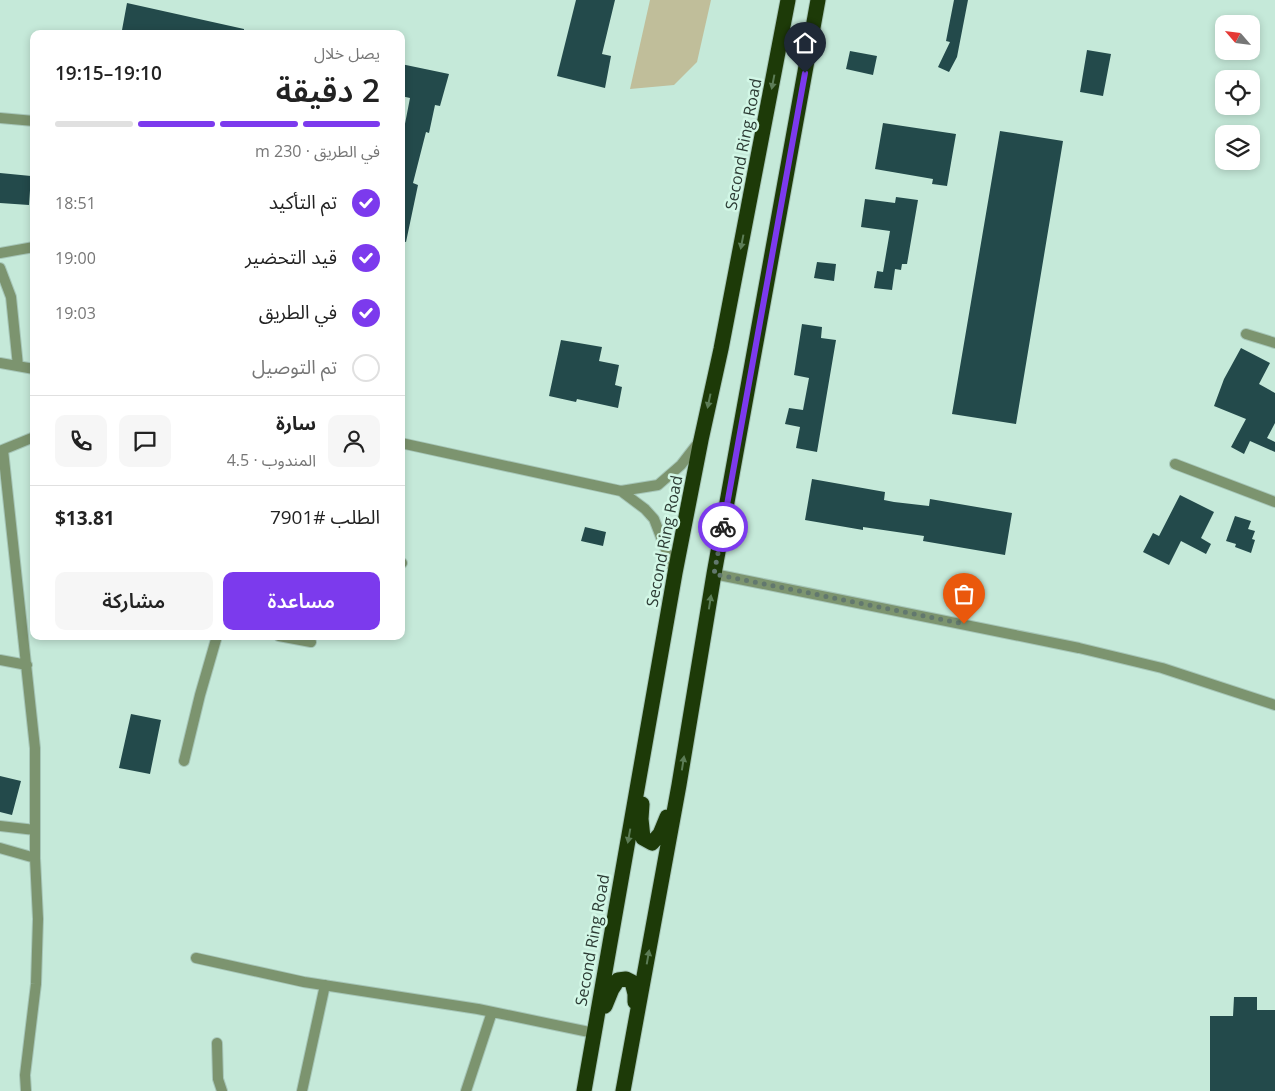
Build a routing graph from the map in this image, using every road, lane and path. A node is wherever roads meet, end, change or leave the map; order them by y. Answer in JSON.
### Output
{"nodes":[{"id":1,"x":788,"y":0,"type":"edge"},
{"id":2,"x":818,"y":0,"type":"edge"},
{"id":3,"x":0,"y":118,"type":"edge"},
{"id":4,"x":30,"y":121,"type":"edge"},
{"id":5,"x":30,"y":248,"type":"edge"},
{"id":6,"x":0,"y":253,"type":"edge"},
{"id":7,"x":0,"y":268,"type":"edge"},
{"id":8,"x":1246,"y":334,"type":"dead end"},
{"id":9,"x":1275,"y":343,"type":"edge"},
{"id":10,"x":0,"y":363,"type":"edge"},
{"id":11,"x":18,"y":366,"type":"junction"},
{"id":12,"x":30,"y":368,"type":"edge"},
{"id":13,"x":30,"y":439,"type":"edge"},
{"id":14,"x":701,"y":440,"type":"junction"},
{"id":15,"x":405,"y":444,"type":"edge"},
{"id":16,"x":2,"y":450,"type":"edge"},
{"id":17,"x":1176,"y":464,"type":"dead end"},
{"id":18,"x":620,"y":491,"type":"junction"},
{"id":19,"x":1275,"y":502,"type":"edge"},
{"id":20,"x":675,"y":573,"type":"junction"},
{"id":21,"x":714,"y":574,"type":"junction"},
{"id":22,"x":216,"y":640,"type":"edge"},
{"id":23,"x":301,"y":640,"type":"edge"},
{"id":24,"x":311,"y":642,"type":"dead end"},
{"id":25,"x":0,"y":660,"type":"edge"},
{"id":26,"x":27,"y":665,"type":"junction"},
{"id":27,"x":1275,"y":705,"type":"edge"},
{"id":28,"x":184,"y":760,"type":"dead end"},
{"id":29,"x":679,"y":785,"type":"junction"},
{"id":30,"x":0,"y":826,"type":"edge"},
{"id":31,"x":35,"y":830,"type":"junction"},
{"id":32,"x":0,"y":848,"type":"edge"},
{"id":33,"x":35,"y":858,"type":"junction"},
{"id":34,"x":196,"y":958,"type":"dead end"},
{"id":35,"x":325,"y":985,"type":"junction"},
{"id":36,"x":492,"y":1012,"type":"junction"},
{"id":37,"x":635,"y":1024,"type":"junction"},
{"id":38,"x":594,"y":1032,"type":"junction"},
{"id":39,"x":217,"y":1043,"type":"dead end"},
{"id":40,"x":26,"y":1091,"type":"edge"},
{"id":41,"x":222,"y":1091,"type":"edge"},
{"id":42,"x":302,"y":1091,"type":"edge"},
{"id":43,"x":466,"y":1091,"type":"edge"},
{"id":44,"x":584,"y":1091,"type":"edge"},
{"id":45,"x":623,"y":1091,"type":"edge"}],
"edges":[{"from":1,"to":14,"type":"highway","name":"Second Ring Road","one_way":true},
{"from":2,"to":21,"type":"highway"},
{"from":3,"to":4,"type":"street"},
{"from":5,"to":6,"type":"street"},
{"from":7,"to":11,"type":"street"},
{"from":8,"to":9,"type":"street"},
{"from":10,"to":11,"type":"street"},
{"from":11,"to":12,"type":"street"},
{"from":13,"to":16,"type":"street"},
{"from":14,"to":18,"type":"street"},
{"from":14,"to":20,"type":"highway","name":"Second Ring Road"},
{"from":15,"to":18,"type":"street"},
{"from":16,"to":26,"type":"street"},
{"from":17,"to":19,"type":"street"},
{"from":18,"to":20,"type":"street"},
{"from":20,"to":29,"type":"highway"},
{"from":20,"to":38,"type":"highway","name":"Second Ring Road","one_way":true},
{"from":21,"to":27,"type":"street"},
{"from":29,"to":21,"type":"highway","one_way":true},
{"from":22,"to":28,"type":"street"},
{"from":23,"to":24,"type":"street"},
{"from":25,"to":26,"type":"street"},
{"from":26,"to":31,"type":"street"},
{"from":37,"to":29,"type":"highway","one_way":true},
{"from":30,"to":31,"type":"street"},
{"from":31,"to":33,"type":"street"},
{"from":32,"to":33,"type":"street"},
{"from":33,"to":40,"type":"street"},
{"from":34,"to":35,"type":"street"},
{"from":35,"to":36,"type":"street"},
{"from":35,"to":42,"type":"street"},
{"from":36,"to":38,"type":"street"},
{"from":36,"to":43,"type":"street"},
{"from":37,"to":38,"type":"highway"},
{"from":37,"to":45,"type":"highway"},
{"from":38,"to":44,"type":"highway","name":"Second Ring Road"},
{"from":39,"to":41,"type":"street"}]}
